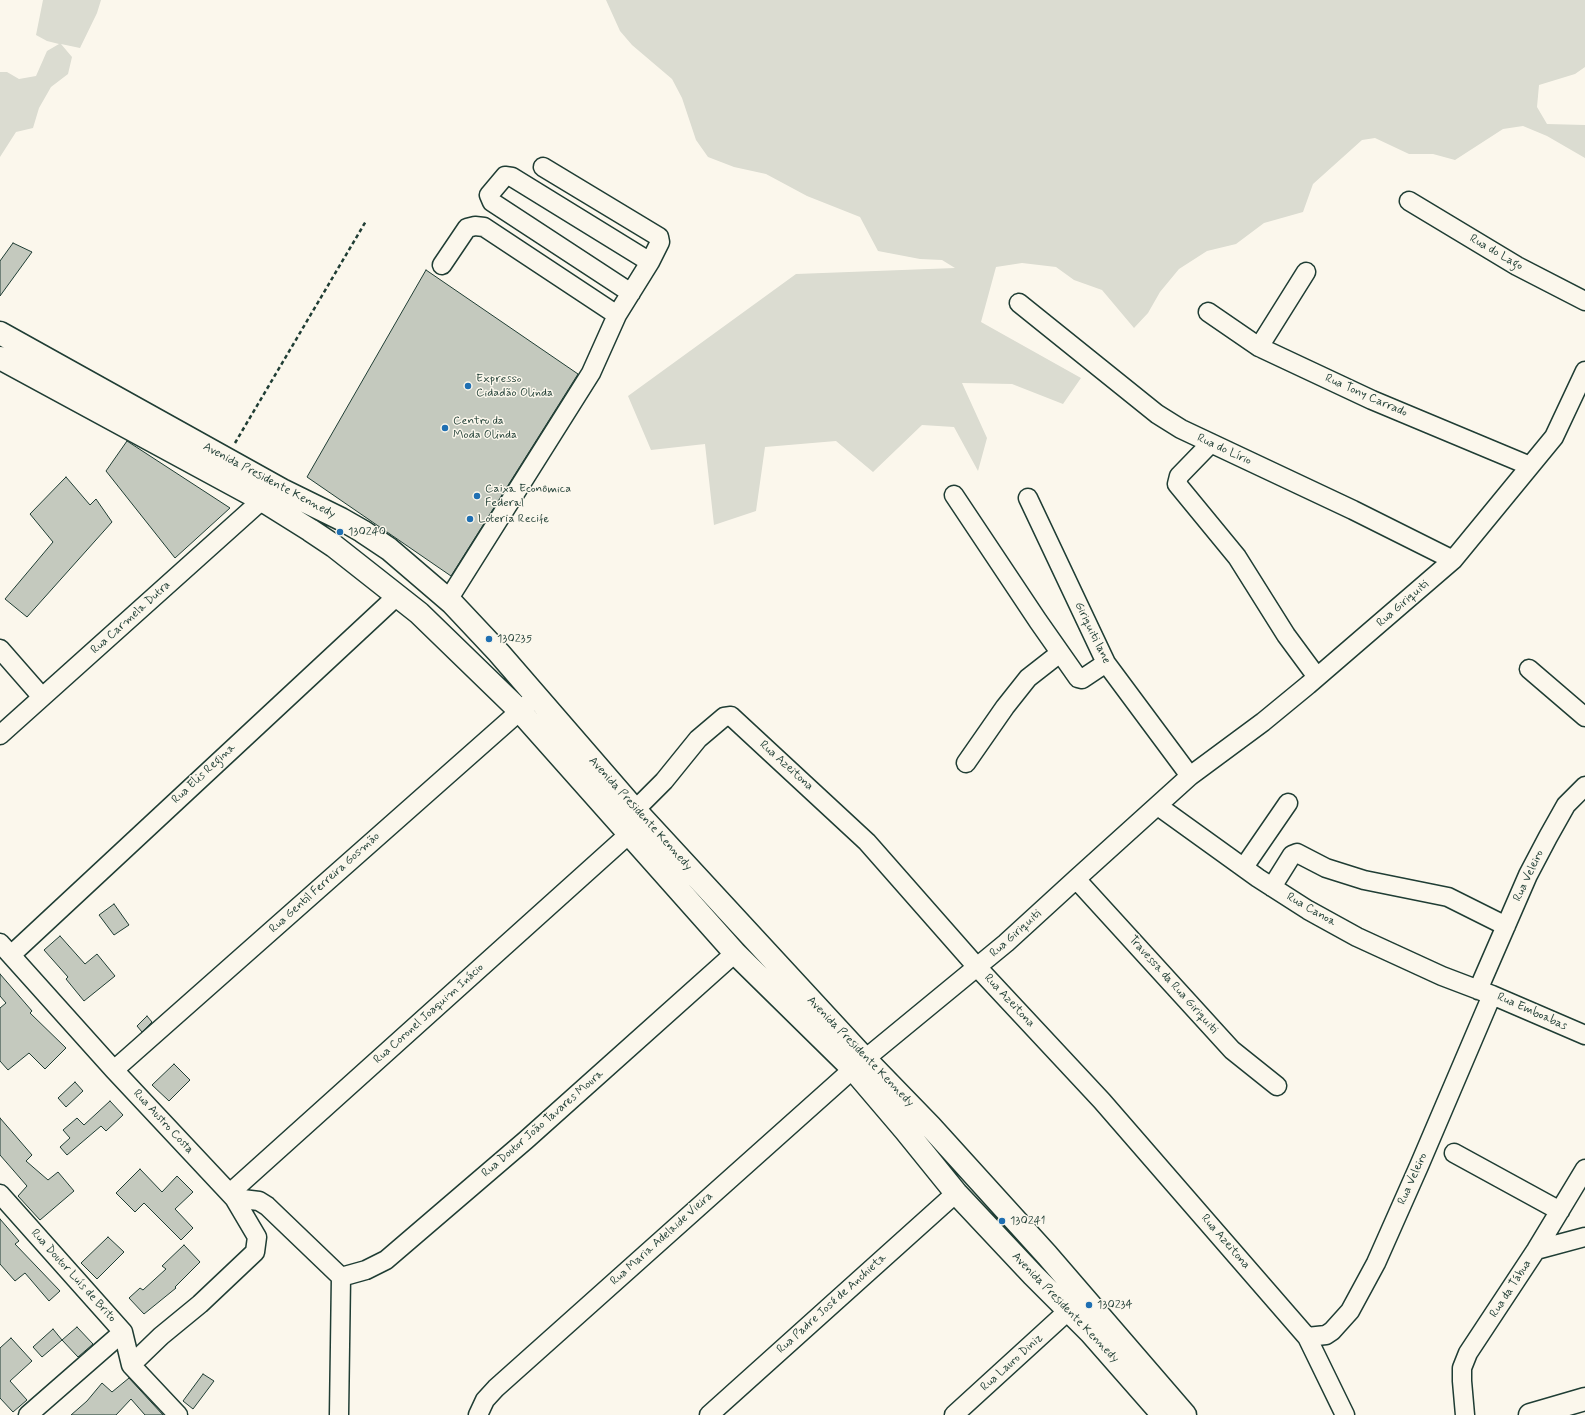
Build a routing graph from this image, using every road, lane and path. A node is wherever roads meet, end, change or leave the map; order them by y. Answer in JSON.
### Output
{"nodes":[{"id":1,"x":543,"y":167,"type":"dead end"},
{"id":2,"x":1409,"y":201,"type":"dead end"},
{"id":3,"x":366,"y":221,"type":"dead end"},
{"id":4,"x":650,"y":262,"type":"junction"},
{"id":5,"x":442,"y":265,"type":"dead end"},
{"id":6,"x":1306,"y":272,"type":"dead end"},
{"id":7,"x":631,"y":293,"type":"junction"},
{"id":8,"x":1585,"y":301,"type":"edge"},
{"id":9,"x":1019,"y":303,"type":"dead end"},
{"id":10,"x":1208,"y":312,"type":"dead end"},
{"id":11,"x":617,"y":315,"type":"junction"},
{"id":12,"x":0,"y":333,"type":"edge"},
{"id":13,"x":1259,"y":346,"type":"junction"},
{"id":14,"x":0,"y":358,"type":"edge"},
{"id":15,"x":1584,"y":374,"type":"edge"},
{"id":16,"x":1210,"y":443,"type":"junction"},
{"id":17,"x":226,"y":459,"type":"junction"},
{"id":18,"x":1530,"y":466,"type":"junction"},
{"id":19,"x":954,"y":495,"type":"dead end"},
{"id":20,"x":1028,"y":498,"type":"dead end"},
{"id":21,"x":262,"y":500,"type":"junction"},
{"id":22,"x":1453,"y":560,"type":"junction"},
{"id":23,"x":398,"y":595,"type":"junction"},
{"id":24,"x":448,"y":600,"type":"junction"},
{"id":25,"x":0,"y":649,"type":"edge"},
{"id":26,"x":1060,"y":653,"type":"junction"},
{"id":27,"x":1106,"y":663,"type":"junction"},
{"id":28,"x":1529,"y":669,"type":"dead end"},
{"id":29,"x":1317,"y":677,"type":"junction"},
{"id":30,"x":42,"y":697,"type":"junction"},
{"id":31,"x":538,"y":697,"type":"junction"},
{"id":32,"x":519,"y":710,"type":"junction"},
{"id":33,"x":1585,"y":717,"type":"edge"},
{"id":34,"x":0,"y":735,"type":"edge"},
{"id":35,"x":966,"y":763,"type":"dead end"},
{"id":36,"x":1190,"y":776,"type":"junction"},
{"id":37,"x":1582,"y":788,"type":"edge"},
{"id":38,"x":1164,"y":801,"type":"junction"},
{"id":39,"x":1288,"y":803,"type":"dead end"},
{"id":40,"x":635,"y":810,"type":"junction"},
{"id":41,"x":628,"y":835,"type":"junction"},
{"id":42,"x":1244,"y":867,"type":"junction"},
{"id":43,"x":1076,"y":878,"type":"junction"},
{"id":44,"x":1272,"y":887,"type":"junction"},
{"id":45,"x":1506,"y":926,"type":"junction"},
{"id":46,"x":5,"y":949,"type":"edge"},
{"id":47,"x":735,"y":954,"type":"junction"},
{"id":48,"x":977,"y":967,"type":"junction"},
{"id":49,"x":1485,"y":992,"type":"junction"},
{"id":50,"x":1585,"y":1035,"type":"edge"},
{"id":51,"x":859,"y":1064,"type":"junction"},
{"id":52,"x":114,"y":1070,"type":"junction"},
{"id":53,"x":1277,"y":1086,"type":"dead end"},
{"id":54,"x":1454,"y":1153,"type":"dead end"},
{"id":55,"x":1585,"y":1169,"type":"edge"},
{"id":56,"x":956,"y":1193,"type":"junction"},
{"id":57,"x":0,"y":1194,"type":"edge"},
{"id":58,"x":232,"y":1196,"type":"junction"},
{"id":59,"x":1560,"y":1211,"type":"junction"},
{"id":60,"x":1585,"y":1237,"type":"edge"},
{"id":61,"x":1536,"y":1250,"type":"junction"},
{"id":62,"x":341,"y":1277,"type":"junction"},
{"id":63,"x":1069,"y":1310,"type":"junction"},
{"id":64,"x":123,"y":1332,"type":"junction"},
{"id":65,"x":1307,"y":1337,"type":"junction"},
{"id":66,"x":131,"y":1365,"type":"junction"},
{"id":67,"x":1585,"y":1399,"type":"edge"},
{"id":68,"x":28,"y":1415,"type":"edge"},
{"id":69,"x":178,"y":1415,"type":"edge"},
{"id":70,"x":339,"y":1415,"type":"edge"},
{"id":71,"x":478,"y":1415,"type":"edge"},
{"id":72,"x":709,"y":1415,"type":"edge"},
{"id":73,"x":954,"y":1415,"type":"edge"},
{"id":74,"x":1164,"y":1415,"type":"edge"},
{"id":75,"x":1185,"y":1415,"type":"edge"},
{"id":76,"x":1345,"y":1415,"type":"edge"},
{"id":77,"x":1465,"y":1415,"type":"edge"},
{"id":78,"x":1530,"y":1415,"type":"edge"}],
"edges":[{"from":1,"to":4,"type":"street"},
{"from":2,"to":8,"type":"street","name":"Rua do Lago"},
{"from":3,"to":17,"type":"path"},
{"from":4,"to":7,"type":"street"},
{"from":4,"to":7,"type":"street"},
{"from":5,"to":11,"type":"street"},
{"from":6,"to":13,"type":"street"},
{"from":7,"to":11,"type":"street"},
{"from":9,"to":16,"type":"street","name":"Rua do Lírio"},
{"from":10,"to":13,"type":"street","name":"Rua Tony Carrado"},
{"from":11,"to":24,"type":"street"},
{"from":12,"to":17,"type":"main road","name":"Avenida Presidente Kennedy"},
{"from":13,"to":18,"type":"street","name":"Rua Tony Carrado"},
{"from":14,"to":21,"type":"main road","name":"Avenida Presidente Kennedy"},
{"from":15,"to":18,"type":"street","name":"Rua Giriquiti"},
{"from":16,"to":22,"type":"street","name":"Rua do Lírio"},
{"from":16,"to":29,"type":"street"},
{"from":17,"to":24,"type":"main road","name":"Avenida Presidente Kennedy"},
{"from":18,"to":22,"type":"street","name":"Rua Giriquiti"},
{"from":19,"to":26,"type":"street"},
{"from":20,"to":27,"type":"street","name":"Giriquiti lane"},
{"from":21,"to":23,"type":"main road","name":"Avenida Presidente Kennedy"},
{"from":21,"to":30,"type":"street","name":"Rua Carmela Dutra"},
{"from":22,"to":29,"type":"street","name":"Rua Giriquiti"},
{"from":23,"to":32,"type":"main road","name":"Avenida Presidente Kennedy"},
{"from":23,"to":46,"type":"street","name":"Rua Elis Regina"},
{"from":24,"to":31,"type":"main road","name":"Avenida Presidente Kennedy"},
{"from":25,"to":30,"type":"street"},
{"from":26,"to":27,"type":"street"},
{"from":26,"to":35,"type":"street"},
{"from":27,"to":36,"type":"street","name":"Giriquiti lane"},
{"from":28,"to":33,"type":"street"},
{"from":29,"to":36,"type":"street","name":"Rua Giriquiti"},
{"from":30,"to":34,"type":"street","name":"Rua Carmela Dutra"},
{"from":31,"to":32,"type":"street","name":"Rua Gentil Ferreira Gosmão"},
{"from":31,"to":40,"type":"main road","name":"Avenida Presidente Kennedy"},
{"from":32,"to":41,"type":"main road","name":"Avenida Presidente Kennedy"},
{"from":32,"to":52,"type":"street","name":"Rua Gentil Ferreira Gosmão"},
{"from":36,"to":38,"type":"street","name":"Rua Giriquiti"},
{"from":37,"to":45,"type":"street","name":"Rua Veleiro"},
{"from":38,"to":42,"type":"street","name":"Rua Canoa"},
{"from":38,"to":43,"type":"street","name":"Rua Giriquiti"},
{"from":39,"to":42,"type":"street"},
{"from":40,"to":48,"type":"street","name":"Rua Azeitona"},
{"from":40,"to":51,"type":"main road","name":"Avenida Presidente Kennedy"},
{"from":41,"to":47,"type":"main road","name":"Avenida Presidente Kennedy"},
{"from":41,"to":58,"type":"street","name":"Rua Coronel Joaquim Inácio"},
{"from":42,"to":44,"type":"street","name":"Rua Canoa"},
{"from":43,"to":48,"type":"street","name":"Rua Giriquiti"},
{"from":43,"to":53,"type":"street","name":"Travessa da Rua Giriquiti"},
{"from":44,"to":45,"type":"street"},
{"from":44,"to":49,"type":"street","name":"Rua Canoa"},
{"from":45,"to":49,"type":"street","name":"Rua Veleiro"},
{"from":46,"to":52,"type":"street","name":"Rua Austro Costa"},
{"from":47,"to":51,"type":"main road","name":"Avenida Presidente Kennedy"},
{"from":47,"to":62,"type":"street","name":"Rua Doutor João Tavares Moura"},
{"from":48,"to":51,"type":"street","name":"Rua Giriquiti"},
{"from":48,"to":65,"type":"street","name":"Rua Azeitona"},
{"from":49,"to":50,"type":"street","name":"Rua Emboabas"},
{"from":49,"to":65,"type":"street","name":"Rua Veleiro"},
{"from":51,"to":56,"type":"main road","name":"Avenida Presidente Kennedy"},
{"from":51,"to":71,"type":"street","name":"Rua Maria Adelaide Vieira"},
{"from":51,"to":75,"type":"main road","name":"Avenida Presidente Kennedy"},
{"from":52,"to":58,"type":"street","name":"Rua Austro Costa"},
{"from":54,"to":59,"type":"street"},
{"from":55,"to":59,"type":"street","name":"Rua da Tábua"},
{"from":56,"to":63,"type":"main road","name":"Avenida Presidente Kennedy"},
{"from":56,"to":72,"type":"street","name":"Rua Padre José de Anchieta"},
{"from":57,"to":64,"type":"street","name":"Rua Doutor Luís de Brito"},
{"from":58,"to":62,"type":"street"},
{"from":58,"to":66,"type":"street","name":"Rua Austro Costa"},
{"from":59,"to":61,"type":"street","name":"Rua da Tábua"},
{"from":60,"to":61,"type":"street"},
{"from":61,"to":77,"type":"street","name":"Rua da Tábua"},
{"from":62,"to":70,"type":"street"},
{"from":63,"to":73,"type":"street","name":"Rua Lauro Diniz"},
{"from":63,"to":74,"type":"main road","name":"Avenida Presidente Kennedy"},
{"from":64,"to":66,"type":"street","name":"Rua Doutor Luís de Brito"},
{"from":64,"to":68,"type":"street"},
{"from":65,"to":76,"type":"street","name":"Rua Azeitona"},
{"from":66,"to":69,"type":"street"},
{"from":67,"to":78,"type":"main road"}]}
